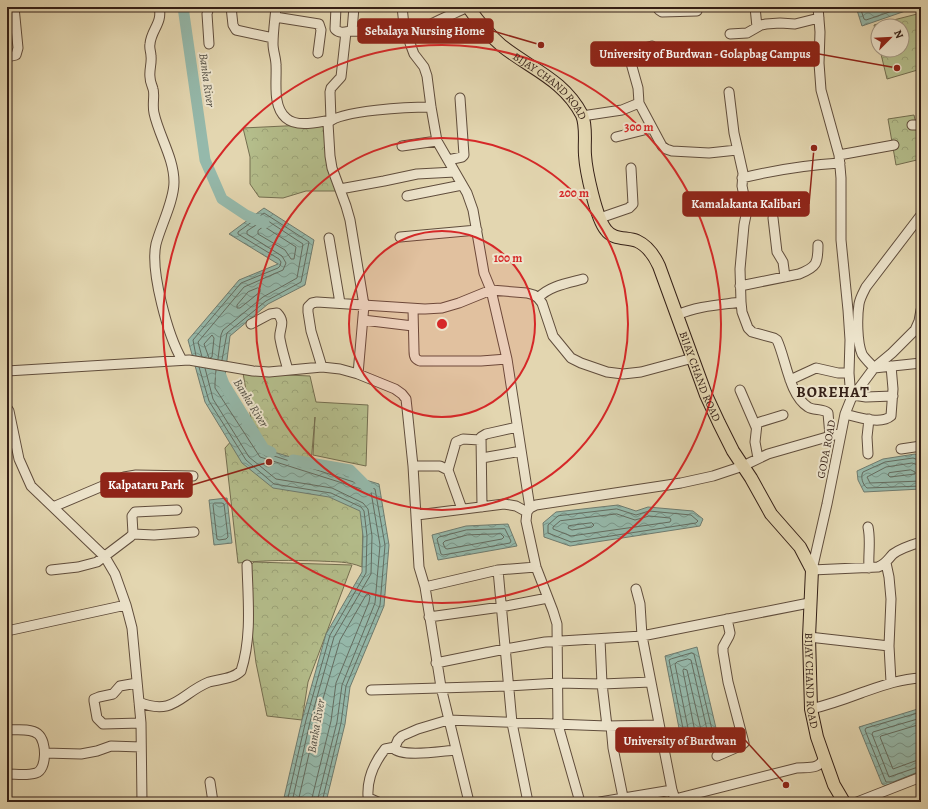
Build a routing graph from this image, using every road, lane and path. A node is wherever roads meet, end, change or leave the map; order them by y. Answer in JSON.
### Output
{"nodes":[{"id":1,"x":14,"y":7,"type":"edge"},
{"id":2,"x":159,"y":7,"type":"edge"},
{"id":3,"x":209,"y":7,"type":"edge"},
{"id":4,"x":231,"y":7,"type":"edge"},
{"id":5,"x":276,"y":7,"type":"edge"},
{"id":6,"x":336,"y":7,"type":"edge"},
{"id":7,"x":354,"y":7,"type":"edge"},
{"id":8,"x":402,"y":7,"type":"edge"},
{"id":9,"x":468,"y":7,"type":"edge"},
{"id":10,"x":657,"y":7,"type":"edge"},
{"id":11,"x":755,"y":7,"type":"edge"},
{"id":12,"x":818,"y":7,"type":"edge"},
{"id":13,"x":697,"y":11,"type":"dead end"},
{"id":14,"x":275,"y":17,"type":"junction"},
{"id":15,"x":819,"y":18,"type":"junction"},
{"id":16,"x":757,"y":27,"type":"junction"},
{"id":17,"x":349,"y":32,"type":"junction"},
{"id":18,"x":365,"y":32,"type":"dead end"},
{"id":19,"x":730,"y":34,"type":"dead end"},
{"id":20,"x":273,"y":38,"type":"junction"},
{"id":21,"x":409,"y":40,"type":"junction"},
{"id":22,"x":209,"y":44,"type":"dead end"},
{"id":23,"x":652,"y":46,"type":"dead end"},
{"id":24,"x":318,"y":53,"type":"dead end"},
{"id":25,"x":7,"y":58,"type":"edge"},
{"id":26,"x":729,"y":92,"type":"dead end"},
{"id":27,"x":460,"y":98,"type":"dead end"},
{"id":28,"x":639,"y":103,"type":"junction"},
{"id":29,"x":430,"y":107,"type":"junction"},
{"id":30,"x":582,"y":116,"type":"junction"},
{"id":31,"x":331,"y":120,"type":"junction"},
{"id":32,"x":652,"y":128,"type":"junction"},
{"id":33,"x":616,"y":137,"type":"dead end"},
{"id":34,"x":437,"y":141,"type":"junction"},
{"id":35,"x":894,"y":145,"type":"dead end"},
{"id":36,"x":402,"y":146,"type":"dead end"},
{"id":37,"x":737,"y":150,"type":"junction"},
{"id":38,"x":839,"y":159,"type":"junction"},
{"id":39,"x":448,"y":160,"type":"junction"},
{"id":40,"x":631,"y":168,"type":"dead end"},
{"id":41,"x":455,"y":172,"type":"junction"},
{"id":42,"x":742,"y":178,"type":"junction"},
{"id":43,"x":462,"y":185,"type":"junction"},
{"id":44,"x":340,"y":188,"type":"junction"},
{"id":45,"x":407,"y":196,"type":"dead end"},
{"id":46,"x":921,"y":215,"type":"edge"},
{"id":47,"x":600,"y":218,"type":"junction"},
{"id":48,"x":773,"y":218,"type":"dead end"},
{"id":49,"x":477,"y":230,"type":"junction"},
{"id":50,"x":400,"y":237,"type":"dead end"},
{"id":51,"x":329,"y":238,"type":"dead end"},
{"id":52,"x":818,"y":244,"type":"dead end"},
{"id":53,"x":785,"y":276,"type":"junction"},
{"id":54,"x":583,"y":279,"type":"dead end"},
{"id":55,"x":740,"y":286,"type":"junction"},
{"id":56,"x":491,"y":290,"type":"junction"},
{"id":57,"x":538,"y":298,"type":"junction"},
{"id":58,"x":740,"y":302,"type":"junction"},
{"id":59,"x":340,"y":303,"type":"junction"},
{"id":60,"x":364,"y":305,"type":"junction"},
{"id":61,"x":413,"y":309,"type":"junction"},
{"id":62,"x":921,"y":310,"type":"edge"},
{"id":63,"x":677,"y":315,"type":"junction"},
{"id":64,"x":363,"y":320,"type":"junction"},
{"id":65,"x":251,"y":324,"type":"dead end"},
{"id":66,"x":413,"y":326,"type":"junction"},
{"id":67,"x":693,"y":358,"type":"junction"},
{"id":68,"x":508,"y":359,"type":"junction"},
{"id":69,"x":185,"y":360,"type":"junction"},
{"id":70,"x":921,"y":363,"type":"edge"},
{"id":71,"x":890,"y":366,"type":"junction"},
{"id":72,"x":322,"y":367,"type":"junction"},
{"id":73,"x":874,"y":368,"type":"junction"},
{"id":74,"x":288,"y":370,"type":"junction"},
{"id":75,"x":7,"y":371,"type":"edge"},
{"id":76,"x":848,"y":372,"type":"junction"},
{"id":77,"x":358,"y":374,"type":"junction"},
{"id":78,"x":790,"y":380,"type":"junction"},
{"id":79,"x":740,"y":390,"type":"dead end"},
{"id":80,"x":893,"y":396,"type":"junction"},
{"id":81,"x":852,"y":397,"type":"junction"},
{"id":82,"x":7,"y":408,"type":"edge"},
{"id":83,"x":845,"y":414,"type":"junction"},
{"id":84,"x":783,"y":416,"type":"dead end"},
{"id":85,"x":869,"y":419,"type":"junction"},
{"id":86,"x":517,"y":427,"type":"junction"},
{"id":87,"x":756,"y":427,"type":"junction"},
{"id":88,"x":841,"y":433,"type":"junction"},
{"id":89,"x":830,"y":436,"type":"junction"},
{"id":90,"x":480,"y":440,"type":"junction"},
{"id":91,"x":921,"y":446,"type":"edge"},
{"id":92,"x":901,"y":449,"type":"dead end"},
{"id":93,"x":521,"y":451,"type":"junction"},
{"id":94,"x":868,"y":454,"type":"dead end"},
{"id":95,"x":482,"y":458,"type":"junction"},
{"id":96,"x":758,"y":458,"type":"junction"},
{"id":97,"x":413,"y":466,"type":"junction"},
{"id":98,"x":744,"y":466,"type":"junction"},
{"id":99,"x":448,"y":470,"type":"junction"},
{"id":100,"x":193,"y":476,"type":"dead end"},
{"id":101,"x":53,"y":507,"type":"junction"},
{"id":102,"x":482,"y":507,"type":"junction"},
{"id":103,"x":177,"y":510,"type":"dead end"},
{"id":104,"x":462,"y":510,"type":"junction"},
{"id":105,"x":528,"y":510,"type":"junction"},
{"id":106,"x":417,"y":515,"type":"junction"},
{"id":107,"x":868,"y":527,"type":"dead end"},
{"id":108,"x":194,"y":532,"type":"dead end"},
{"id":109,"x":133,"y":534,"type":"junction"},
{"id":110,"x":921,"y":542,"type":"edge"},
{"id":111,"x":105,"y":557,"type":"junction"},
{"id":112,"x":886,"y":563,"type":"junction"},
{"id":113,"x":247,"y":565,"type":"dead end"},
{"id":114,"x":536,"y":567,"type":"junction"},
{"id":115,"x":869,"y":568,"type":"junction"},
{"id":116,"x":51,"y":570,"type":"dead end"},
{"id":117,"x":498,"y":570,"type":"junction"},
{"id":118,"x":812,"y":570,"type":"junction"},
{"id":119,"x":425,"y":587,"type":"junction"},
{"id":120,"x":636,"y":590,"type":"dead end"},
{"id":121,"x":548,"y":598,"type":"junction"},
{"id":122,"x":809,"y":603,"type":"junction"},
{"id":123,"x":126,"y":605,"type":"junction"},
{"id":124,"x":501,"y":607,"type":"junction"},
{"id":125,"x":429,"y":617,"type":"junction"},
{"id":126,"x":726,"y":619,"type":"junction"},
{"id":127,"x":7,"y":631,"type":"edge"},
{"id":128,"x":642,"y":636,"type":"junction"},
{"id":129,"x":809,"y":637,"type":"junction"},
{"id":130,"x":600,"y":639,"type":"junction"},
{"id":131,"x":556,"y":642,"type":"junction"},
{"id":132,"x":889,"y":646,"type":"junction"},
{"id":133,"x":505,"y":649,"type":"junction"},
{"id":134,"x":436,"y":662,"type":"junction"},
{"id":135,"x":921,"y":678,"type":"edge"},
{"id":136,"x":651,"y":682,"type":"junction"},
{"id":137,"x":891,"y":682,"type":"junction"},
{"id":138,"x":137,"y":683,"type":"junction"},
{"id":139,"x":558,"y":683,"type":"junction"},
{"id":140,"x":602,"y":684,"type":"junction"},
{"id":141,"x":508,"y":686,"type":"junction"},
{"id":142,"x":441,"y":687,"type":"junction"},
{"id":143,"x":371,"y":690,"type":"dead end"},
{"id":144,"x":139,"y":702,"type":"junction"},
{"id":145,"x":811,"y":710,"type":"junction"},
{"id":146,"x":448,"y":720,"type":"junction"},
{"id":147,"x":141,"y":723,"type":"junction"},
{"id":148,"x":512,"y":723,"type":"junction"},
{"id":149,"x":558,"y":725,"type":"junction"},
{"id":150,"x":659,"y":725,"type":"junction"},
{"id":151,"x":609,"y":726,"type":"junction"},
{"id":152,"x":7,"y":730,"type":"edge"},
{"id":153,"x":141,"y":747,"type":"junction"},
{"id":154,"x":393,"y":748,"type":"junction"},
{"id":155,"x":456,"y":750,"type":"junction"},
{"id":156,"x":44,"y":753,"type":"junction"},
{"id":157,"x":717,"y":756,"type":"dead end"},
{"id":158,"x":824,"y":757,"type":"junction"},
{"id":159,"x":7,"y":774,"type":"edge"},
{"id":160,"x":921,"y":777,"type":"edge"},
{"id":161,"x":210,"y":782,"type":"dead end"},
{"id":162,"x":674,"y":797,"type":"edge"},
{"id":163,"x":624,"y":800,"type":"edge"},
{"id":164,"x":142,"y":802,"type":"edge"},
{"id":165,"x":213,"y":802,"type":"edge"},
{"id":166,"x":378,"y":802,"type":"edge"},
{"id":167,"x":468,"y":802,"type":"edge"},
{"id":168,"x":528,"y":802,"type":"edge"},
{"id":169,"x":580,"y":802,"type":"edge"},
{"id":170,"x":600,"y":802,"type":"edge"},
{"id":171,"x":844,"y":802,"type":"edge"},
{"id":172,"x":857,"y":802,"type":"edge"}],
"edges":[{"from":1,"to":25,"type":"street"},
{"from":2,"to":69,"type":"street"},
{"from":3,"to":22,"type":"street"},
{"from":4,"to":20,"type":"street"},
{"from":5,"to":14,"type":"street"},
{"from":6,"to":17,"type":"street"},
{"from":7,"to":17,"type":"street"},
{"from":8,"to":21,"type":"street"},
{"from":9,"to":21,"type":"street"},
{"from":9,"to":30,"type":"main road","name":"BIJAY CHAND ROAD"},
{"from":10,"to":13,"type":"street"},
{"from":11,"to":16,"type":"street"},
{"from":12,"to":15,"type":"street"},
{"from":14,"to":20,"type":"street"},
{"from":14,"to":24,"type":"street"},
{"from":15,"to":16,"type":"street"},
{"from":15,"to":38,"type":"street"},
{"from":16,"to":19,"type":"street"},
{"from":17,"to":18,"type":"street"},
{"from":17,"to":31,"type":"street"},
{"from":20,"to":31,"type":"street"},
{"from":21,"to":29,"type":"street"},
{"from":23,"to":28,"type":"street"},
{"from":26,"to":37,"type":"street"},
{"from":27,"to":39,"type":"street"},
{"from":28,"to":30,"type":"street"},
{"from":28,"to":32,"type":"street"},
{"from":29,"to":31,"type":"street"},
{"from":29,"to":34,"type":"street"},
{"from":30,"to":47,"type":"main road","name":"BIJAY CHAND ROAD"},
{"from":31,"to":44,"type":"street"},
{"from":32,"to":33,"type":"street"},
{"from":32,"to":37,"type":"street"},
{"from":34,"to":36,"type":"street"},
{"from":34,"to":39,"type":"street"},
{"from":35,"to":38,"type":"street"},
{"from":37,"to":42,"type":"street"},
{"from":38,"to":42,"type":"street"},
{"from":38,"to":76,"type":"street"},
{"from":39,"to":41,"type":"street"},
{"from":40,"to":47,"type":"street"},
{"from":41,"to":43,"type":"street"},
{"from":41,"to":44,"type":"street"},
{"from":42,"to":55,"type":"street"},
{"from":43,"to":45,"type":"street"},
{"from":43,"to":49,"type":"street"},
{"from":44,"to":60,"type":"street"},
{"from":46,"to":73,"type":"street"},
{"from":47,"to":63,"type":"main road","name":"BIJAY CHAND ROAD"},
{"from":48,"to":53,"type":"street"},
{"from":49,"to":50,"type":"street"},
{"from":49,"to":56,"type":"street"},
{"from":51,"to":59,"type":"street"},
{"from":52,"to":53,"type":"street"},
{"from":53,"to":55,"type":"street"},
{"from":54,"to":57,"type":"street"},
{"from":55,"to":58,"type":"street"},
{"from":56,"to":57,"type":"street"},
{"from":56,"to":61,"type":"street"},
{"from":56,"to":68,"type":"street"},
{"from":57,"to":67,"type":"street"},
{"from":58,"to":63,"type":"street"},
{"from":58,"to":78,"type":"street"},
{"from":59,"to":60,"type":"street"},
{"from":59,"to":72,"type":"street"},
{"from":60,"to":61,"type":"street"},
{"from":60,"to":64,"type":"street"},
{"from":61,"to":66,"type":"street"},
{"from":62,"to":73,"type":"street","name":"GODA ROAD"},
{"from":63,"to":67,"type":"main road","name":"BIJAY CHAND ROAD"},
{"from":64,"to":66,"type":"street"},
{"from":64,"to":77,"type":"street"},
{"from":65,"to":74,"type":"street"},
{"from":66,"to":68,"type":"street"},
{"from":67,"to":98,"type":"main road","name":"BIJAY CHAND ROAD"},
{"from":68,"to":86,"type":"street"},
{"from":69,"to":74,"type":"street"},
{"from":69,"to":75,"type":"street"},
{"from":70,"to":71,"type":"street"},
{"from":71,"to":73,"type":"street"},
{"from":71,"to":80,"type":"street"},
{"from":72,"to":74,"type":"street"},
{"from":72,"to":77,"type":"street"},
{"from":73,"to":81,"type":"street","name":"GODA ROAD"},
{"from":76,"to":78,"type":"street"},
{"from":76,"to":81,"type":"street"},
{"from":77,"to":97,"type":"street"},
{"from":78,"to":89,"type":"street"},
{"from":79,"to":87,"type":"street"},
{"from":80,"to":81,"type":"street"},
{"from":80,"to":85,"type":"street"},
{"from":81,"to":83,"type":"street","name":"GODA ROAD"},
{"from":82,"to":101,"type":"street"},
{"from":83,"to":85,"type":"street"},
{"from":83,"to":88,"type":"street","name":"GODA ROAD"},
{"from":84,"to":87,"type":"street"},
{"from":85,"to":94,"type":"street"},
{"from":86,"to":90,"type":"street"},
{"from":86,"to":93,"type":"street"},
{"from":87,"to":96,"type":"street"},
{"from":88,"to":89,"type":"street"},
{"from":88,"to":118,"type":"street","name":"GODA ROAD"},
{"from":89,"to":96,"type":"street"},
{"from":90,"to":95,"type":"street"},
{"from":90,"to":99,"type":"street"},
{"from":91,"to":92,"type":"street"},
{"from":93,"to":95,"type":"street"},
{"from":93,"to":105,"type":"street"},
{"from":95,"to":102,"type":"street"},
{"from":96,"to":98,"type":"street"},
{"from":97,"to":99,"type":"street"},
{"from":97,"to":106,"type":"street"},
{"from":98,"to":105,"type":"street"},
{"from":98,"to":118,"type":"main road","name":"BIJAY CHAND ROAD"},
{"from":99,"to":104,"type":"street"},
{"from":100,"to":101,"type":"street"},
{"from":101,"to":111,"type":"street"},
{"from":102,"to":104,"type":"street"},
{"from":102,"to":105,"type":"street"},
{"from":103,"to":109,"type":"street"},
{"from":104,"to":106,"type":"street"},
{"from":105,"to":114,"type":"street"},
{"from":106,"to":119,"type":"street"},
{"from":107,"to":115,"type":"street"},
{"from":108,"to":109,"type":"street"},
{"from":109,"to":111,"type":"street"},
{"from":110,"to":112,"type":"street"},
{"from":111,"to":116,"type":"street"},
{"from":111,"to":123,"type":"street"},
{"from":112,"to":115,"type":"street"},
{"from":112,"to":132,"type":"street"},
{"from":113,"to":144,"type":"street"},
{"from":114,"to":117,"type":"street"},
{"from":114,"to":121,"type":"street"},
{"from":115,"to":118,"type":"street"},
{"from":117,"to":119,"type":"street"},
{"from":117,"to":124,"type":"street"},
{"from":118,"to":122,"type":"main road","name":"BIJAY CHAND ROAD"},
{"from":119,"to":125,"type":"street"},
{"from":120,"to":128,"type":"street"},
{"from":121,"to":124,"type":"street"},
{"from":121,"to":131,"type":"street"},
{"from":122,"to":126,"type":"street"},
{"from":122,"to":129,"type":"main road","name":"BIJAY CHAND ROAD"},
{"from":123,"to":127,"type":"street"},
{"from":123,"to":138,"type":"street"},
{"from":124,"to":125,"type":"street"},
{"from":124,"to":133,"type":"street"},
{"from":125,"to":134,"type":"street"},
{"from":126,"to":128,"type":"street"},
{"from":126,"to":157,"type":"street"},
{"from":128,"to":130,"type":"street"},
{"from":128,"to":136,"type":"street"},
{"from":129,"to":132,"type":"street"},
{"from":129,"to":145,"type":"main road","name":"BIJAY CHAND ROAD"},
{"from":130,"to":131,"type":"street"},
{"from":130,"to":140,"type":"street"},
{"from":131,"to":133,"type":"street"},
{"from":131,"to":139,"type":"street"},
{"from":132,"to":137,"type":"street"},
{"from":133,"to":134,"type":"street"},
{"from":133,"to":141,"type":"street"},
{"from":134,"to":142,"type":"street"},
{"from":135,"to":137,"type":"street"},
{"from":136,"to":140,"type":"street"},
{"from":136,"to":150,"type":"street"},
{"from":137,"to":145,"type":"street"},
{"from":138,"to":144,"type":"street"},
{"from":138,"to":147,"type":"street"},
{"from":139,"to":140,"type":"street"},
{"from":139,"to":141,"type":"street"},
{"from":139,"to":149,"type":"street"},
{"from":140,"to":151,"type":"street"},
{"from":141,"to":142,"type":"street"},
{"from":141,"to":148,"type":"street"},
{"from":142,"to":143,"type":"street"},
{"from":142,"to":146,"type":"street"},
{"from":144,"to":147,"type":"street"},
{"from":145,"to":158,"type":"main road","name":"BIJAY CHAND ROAD"},
{"from":146,"to":148,"type":"street"},
{"from":146,"to":154,"type":"street"},
{"from":146,"to":155,"type":"street"},
{"from":147,"to":153,"type":"street"},
{"from":148,"to":149,"type":"street"},
{"from":148,"to":168,"type":"street"},
{"from":149,"to":151,"type":"street"},
{"from":149,"to":169,"type":"street"},
{"from":150,"to":151,"type":"street"},
{"from":150,"to":162,"type":"street"},
{"from":151,"to":163,"type":"street"},
{"from":152,"to":156,"type":"street"},
{"from":153,"to":156,"type":"street"},
{"from":153,"to":164,"type":"street"},
{"from":154,"to":155,"type":"street"},
{"from":154,"to":166,"type":"street"},
{"from":155,"to":167,"type":"street"},
{"from":156,"to":159,"type":"street"},
{"from":158,"to":162,"type":"street"},
{"from":158,"to":171,"type":"main road","name":"BIJAY CHAND ROAD"},
{"from":160,"to":172,"type":"street"},
{"from":161,"to":165,"type":"street"},
{"from":162,"to":163,"type":"street"},
{"from":163,"to":170,"type":"street"}]}
